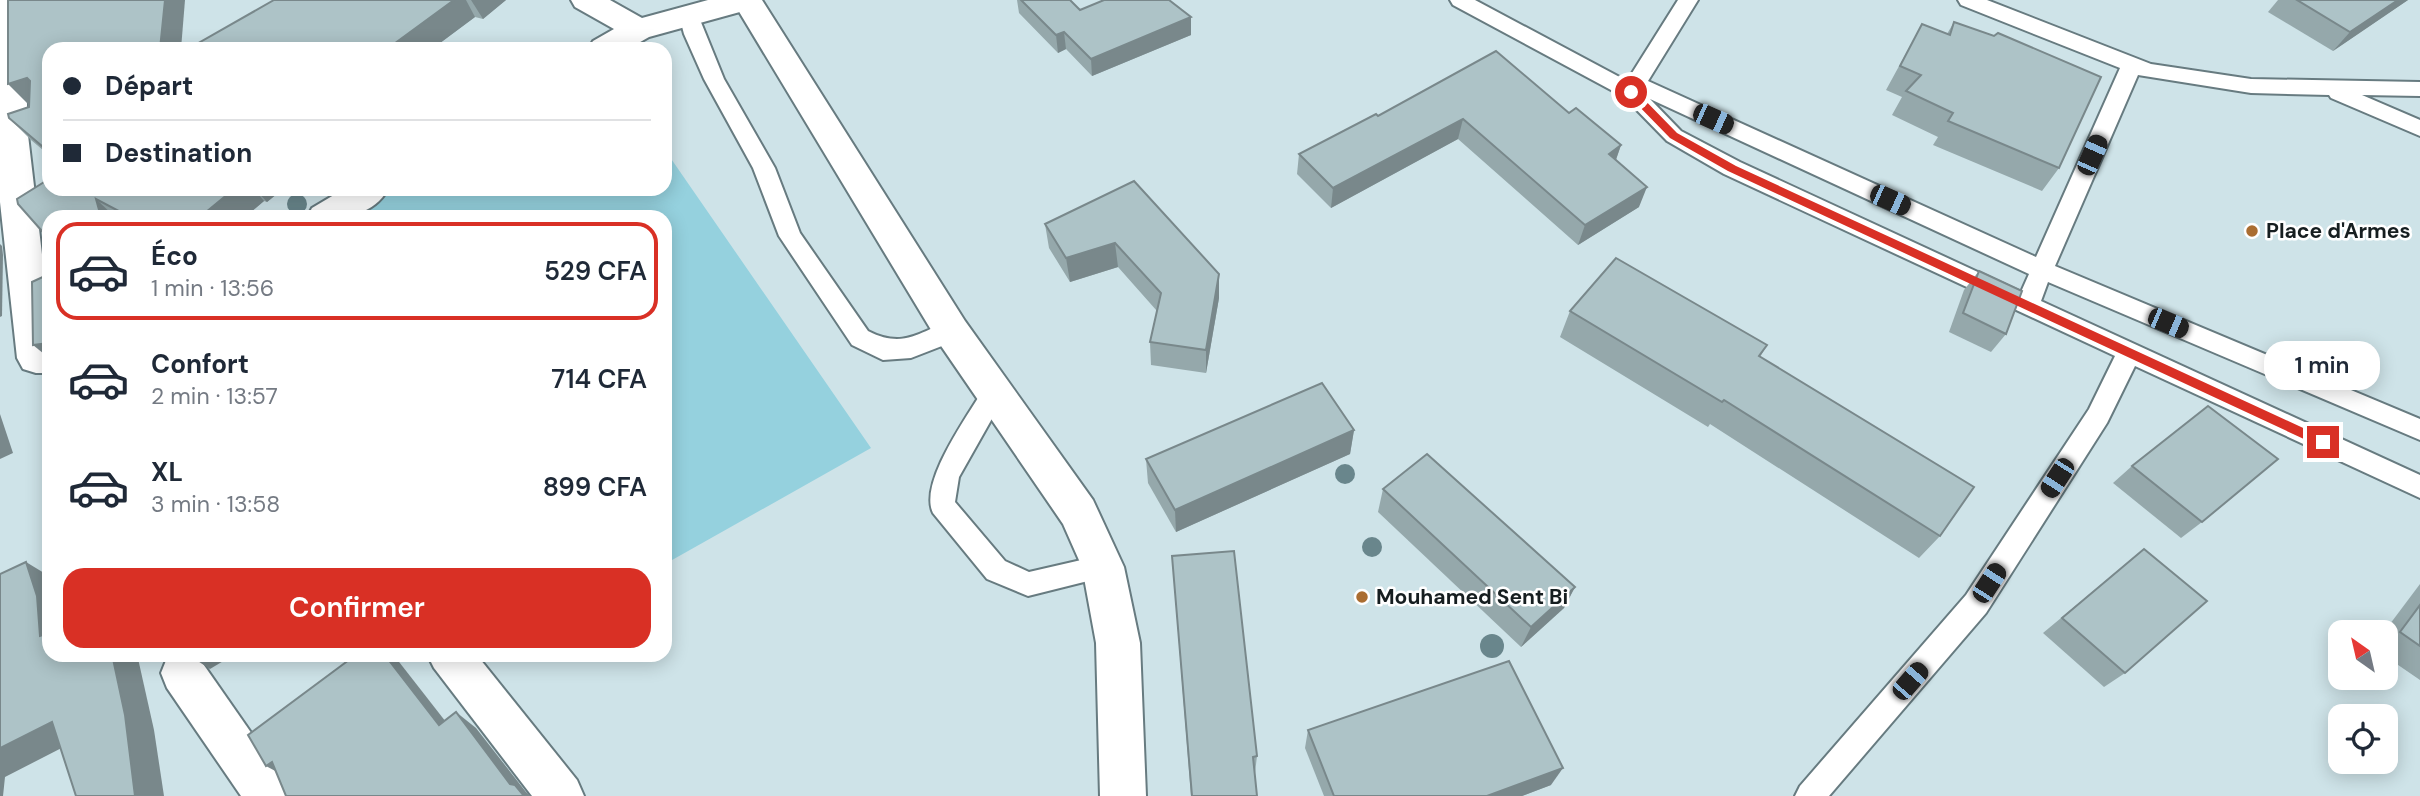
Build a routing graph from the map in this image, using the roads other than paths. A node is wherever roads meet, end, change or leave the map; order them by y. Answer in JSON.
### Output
{"nodes":[{"id":1,"x":12,"y":0,"type":"edge"},
{"id":2,"x":586,"y":0,"type":"edge"},
{"id":3,"x":747,"y":0,"type":"edge"},
{"id":4,"x":1460,"y":0,"type":"edge"},
{"id":5,"x":1688,"y":0,"type":"edge"},
{"id":6,"x":1968,"y":0,"type":"edge"},
{"id":7,"x":689,"y":15,"type":"junction"},
{"id":8,"x":638,"y":29,"type":"junction"},
{"id":9,"x":616,"y":42,"type":"edge"},
{"id":10,"x":2132,"y":64,"type":"junction"},
{"id":11,"x":1634,"y":88,"type":"junction"},
{"id":12,"x":2324,"y":88,"type":"junction"},
{"id":13,"x":2420,"y":89,"type":"edge"},
{"id":14,"x":2420,"y":128,"type":"edge"},
{"id":15,"x":359,"y":196,"type":"edge"},
{"id":16,"x":336,"y":210,"type":"edge"},
{"id":17,"x":2042,"y":270,"type":"junction"},
{"id":18,"x":2027,"y":305,"type":"junction"},
{"id":19,"x":952,"y":332,"type":"junction"},
{"id":20,"x":2129,"y":352,"type":"junction"},
{"id":21,"x":42,"y":358,"type":"edge"},
{"id":22,"x":995,"y":392,"type":"junction"},
{"id":23,"x":2420,"y":429,"type":"edge"},
{"id":24,"x":2420,"y":487,"type":"edge"},
{"id":25,"x":1103,"y":567,"type":"junction"},
{"id":26,"x":455,"y":662,"type":"edge"},
{"id":27,"x":183,"y":673,"type":"dead end"},
{"id":28,"x":268,"y":796,"type":"edge"},
{"id":29,"x":561,"y":796,"type":"edge"},
{"id":30,"x":1123,"y":796,"type":"edge"},
{"id":31,"x":1810,"y":796,"type":"edge"}],
"edges":[{"from":1,"to":21,"type":"street"},
{"from":2,"to":8,"type":"street"},
{"from":3,"to":7,"type":"street"},
{"from":3,"to":19,"type":"street"},
{"from":4,"to":11,"type":"lane"},
{"from":5,"to":11,"type":"lane"},
{"from":6,"to":10,"type":"lane"},
{"from":7,"to":8,"type":"street"},
{"from":7,"to":19,"type":"lane"},
{"from":8,"to":9,"type":"street"},
{"from":10,"to":12,"type":"lane"},
{"from":10,"to":17,"type":"lane"},
{"from":11,"to":17,"type":"lane"},
{"from":11,"to":18,"type":"lane"},
{"from":12,"to":13,"type":"lane"},
{"from":12,"to":14,"type":"lane"},
{"from":15,"to":16,"type":"street"},
{"from":17,"to":18,"type":"lane"},
{"from":17,"to":23,"type":"lane"},
{"from":18,"to":20,"type":"lane"},
{"from":19,"to":22,"type":"street"},
{"from":20,"to":24,"type":"lane"},
{"from":20,"to":31,"type":"lane"},
{"from":22,"to":25,"type":"street"},
{"from":22,"to":25,"type":"lane"},
{"from":25,"to":30,"type":"street"},
{"from":26,"to":29,"type":"street"},
{"from":27,"to":28,"type":"street"}]}
